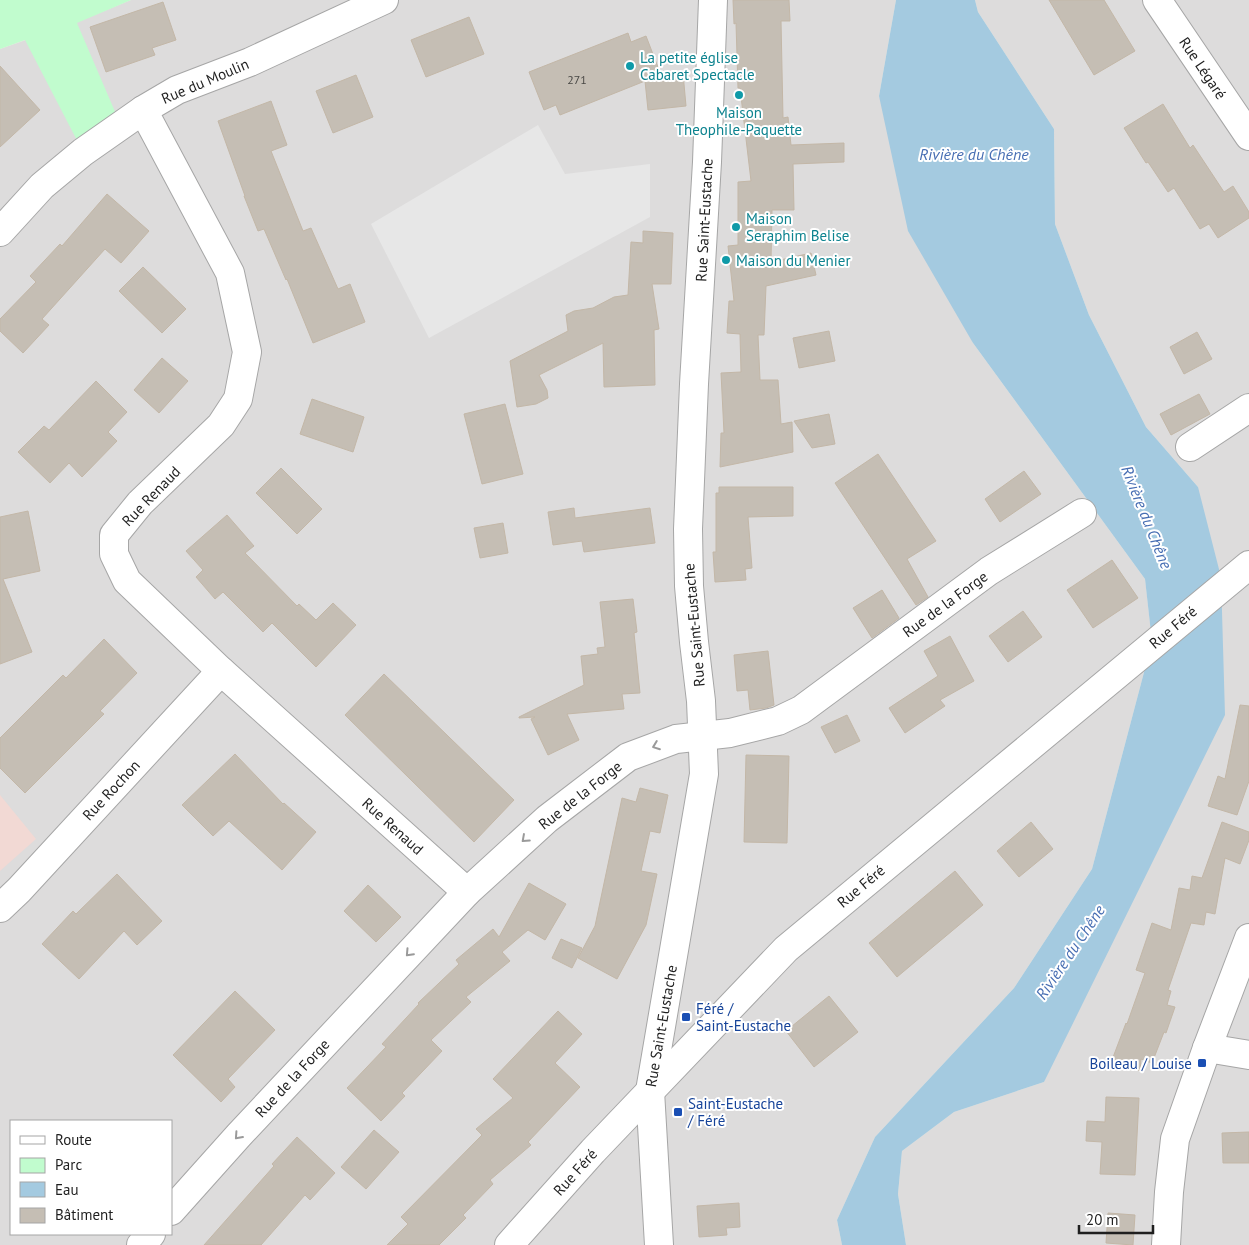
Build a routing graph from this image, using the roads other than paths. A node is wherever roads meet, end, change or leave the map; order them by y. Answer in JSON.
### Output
{"nodes":[{"id":1,"x":384,"y":0,"type":"edge"},
{"id":2,"x":713,"y":0,"type":"edge"},
{"id":3,"x":1157,"y":0,"type":"edge"},
{"id":4,"x":144,"y":110,"type":"junction"},
{"id":5,"x":1249,"y":136,"type":"edge"},
{"id":6,"x":0,"y":232,"type":"edge"},
{"id":7,"x":1249,"y":408,"type":"edge"},
{"id":8,"x":1190,"y":447,"type":"dead end"},
{"id":9,"x":1082,"y":514,"type":"dead end"},
{"id":10,"x":1249,"y":565,"type":"edge"},
{"id":11,"x":221,"y":671,"type":"junction"},
{"id":12,"x":704,"y":736,"type":"junction"},
{"id":13,"x":467,"y":892,"type":"junction"},
{"id":14,"x":0,"y":908,"type":"edge"},
{"id":15,"x":1249,"y":938,"type":"edge"},
{"id":16,"x":1208,"y":1048,"type":"junction"},
{"id":17,"x":1249,"y":1055,"type":"edge"},
{"id":18,"x":650,"y":1091,"type":"junction"},
{"id":19,"x":172,"y":1210,"type":"edge"},
{"id":20,"x":150,"y":1235,"type":"edge"},
{"id":21,"x":141,"y":1245,"type":"edge"},
{"id":22,"x":509,"y":1245,"type":"edge"},
{"id":23,"x":659,"y":1245,"type":"edge"},
{"id":24,"x":1166,"y":1245,"type":"edge"}],
"edges":[{"from":1,"to":4,"type":"street","name":"Rue du Moulin"},
{"from":2,"to":12,"type":"street","name":"Rue Saint-Eustache"},
{"from":3,"to":5,"type":"street","name":"Rue Légaré"},
{"from":4,"to":6,"type":"street","name":"Rue du Moulin"},
{"from":4,"to":11,"type":"street","name":"Rue Renaud"},
{"from":7,"to":8,"type":"street"},
{"from":9,"to":12,"type":"street","name":"Rue de la Forge"},
{"from":10,"to":18,"type":"street","name":"Rue Féré"},
{"from":11,"to":13,"type":"street","name":"Rue Renaud"},
{"from":11,"to":14,"type":"street","name":"Rue Rochon"},
{"from":12,"to":13,"type":"street","name":"Rue de la Forge","one_way":true},
{"from":12,"to":18,"type":"street","name":"Rue Saint-Eustache"},
{"from":13,"to":19,"type":"street","name":"Rue de la Forge","one_way":true},
{"from":15,"to":16,"type":"street"},
{"from":16,"to":17,"type":"street"},
{"from":16,"to":24,"type":"street"},
{"from":18,"to":22,"type":"street","name":"Rue Féré"},
{"from":18,"to":23,"type":"street","name":"Rue Saint-Eustache"},
{"from":20,"to":21,"type":"street"}]}
